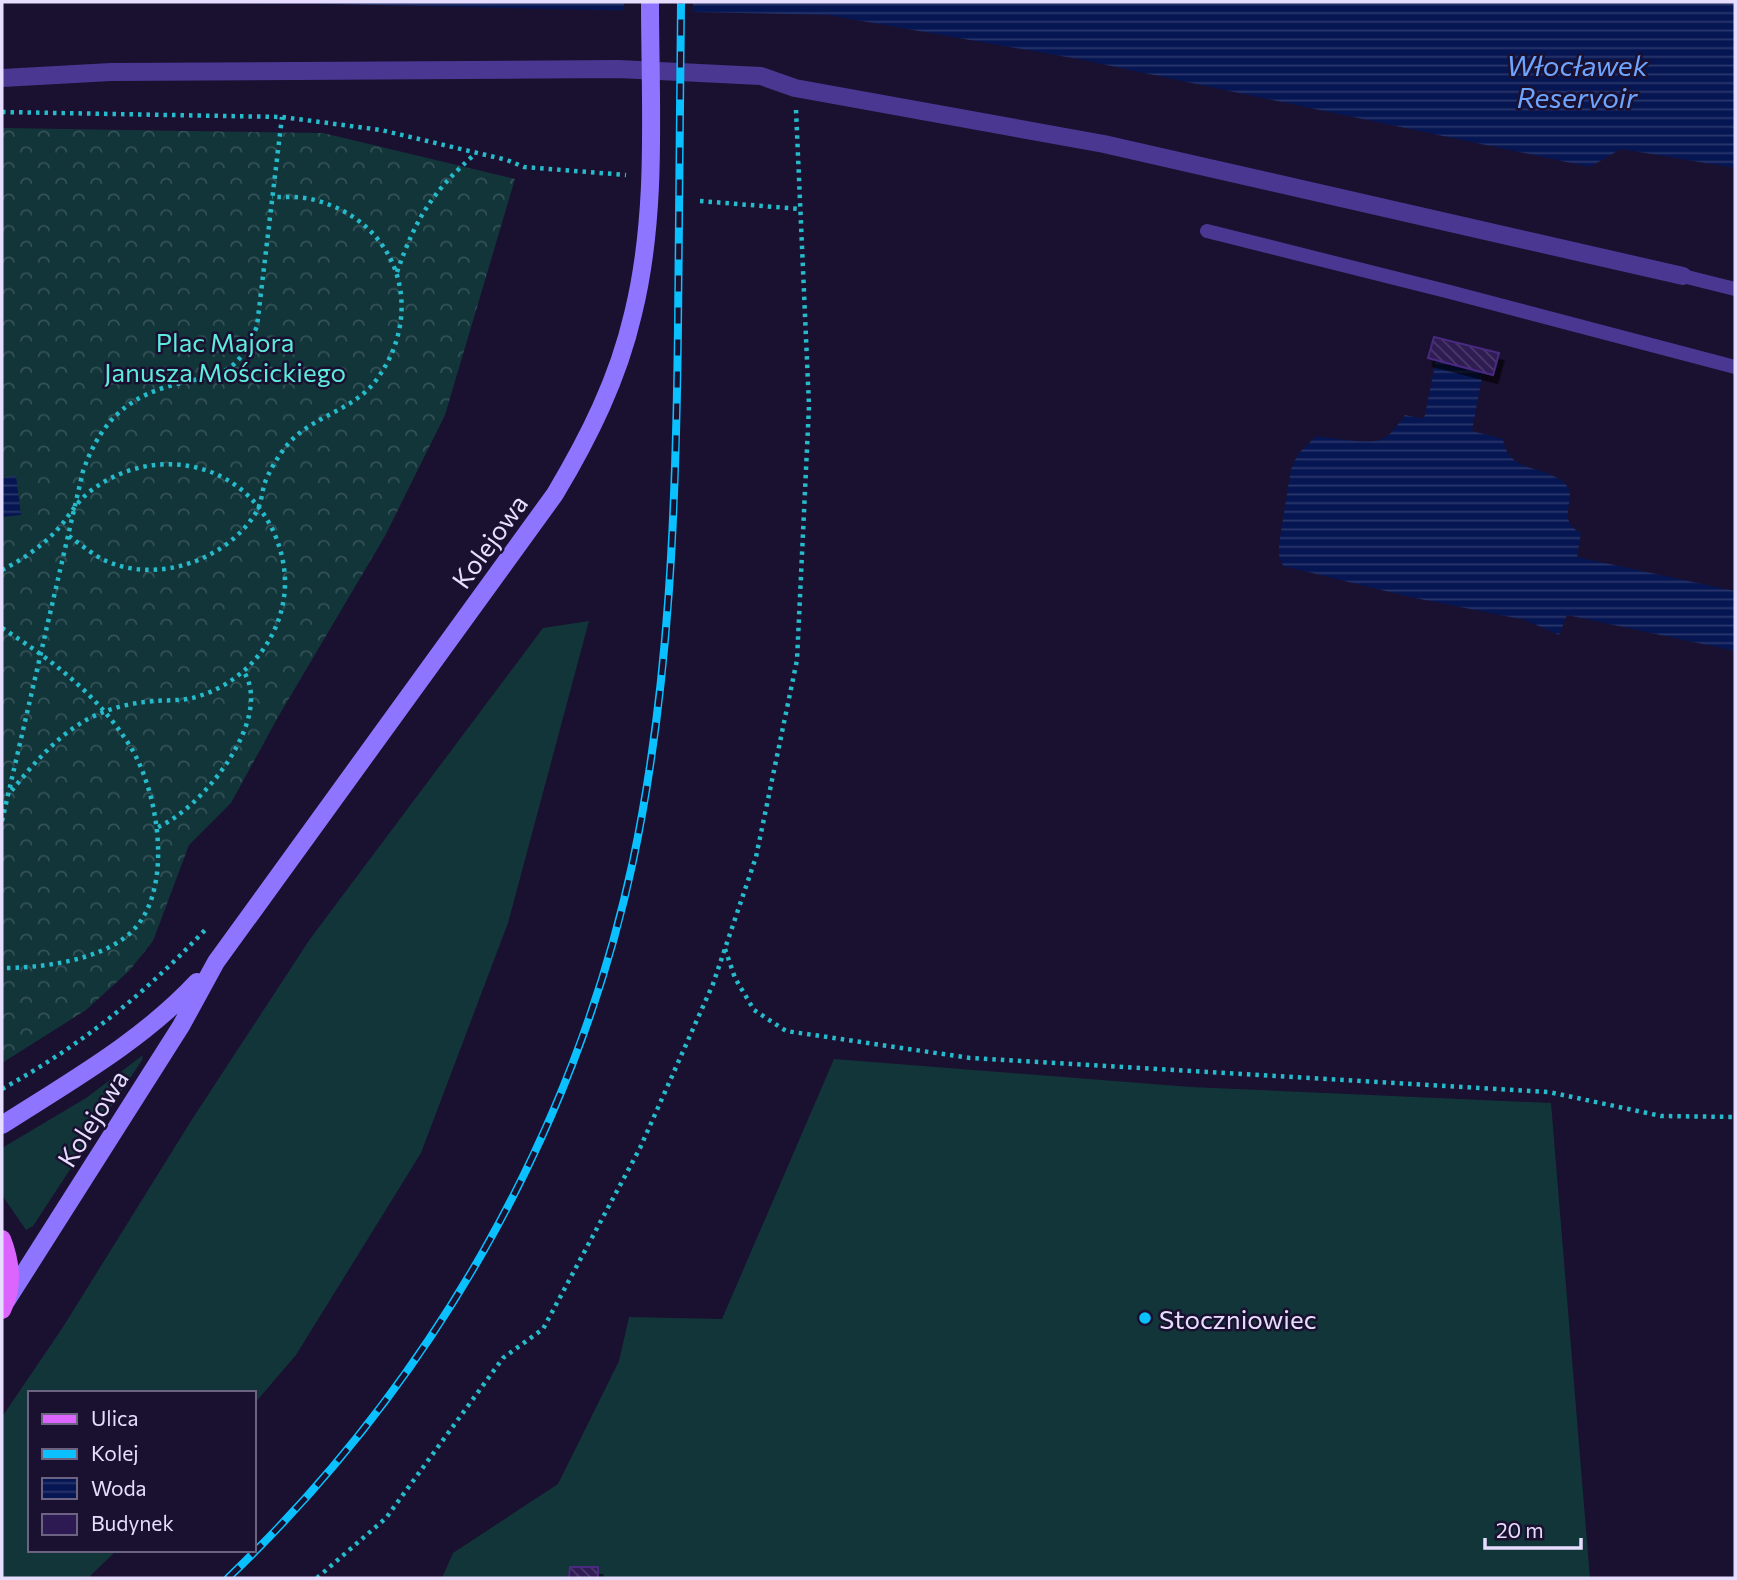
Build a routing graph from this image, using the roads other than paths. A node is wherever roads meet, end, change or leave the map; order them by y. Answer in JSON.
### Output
{"nodes":[{"id":1,"x":650,"y":2,"type":"edge"},
{"id":2,"x":2,"y":78,"type":"edge"},
{"id":3,"x":1207,"y":231,"type":"dead end"},
{"id":4,"x":1683,"y":276,"type":"joint"},
{"id":5,"x":1735,"y":289,"type":"edge"},
{"id":6,"x":1735,"y":366,"type":"edge"},
{"id":7,"x":216,"y":962,"type":"junction"},
{"id":8,"x":2,"y":1125,"type":"edge"},
{"id":9,"x":2,"y":1239,"type":"edge"},
{"id":10,"x":4,"y":1305,"type":"edge"}],
"edges":[{"from":1,"to":7,"type":"main road","name":"Kolejowa"},
{"from":2,"to":4,"type":"street"},
{"from":3,"to":6,"type":"lane"},
{"from":4,"to":5,"type":"lane"},
{"from":7,"to":8,"type":"main road","name":"Kolejowa"},
{"from":7,"to":10,"type":"main road","name":"Kolejowa"},
{"from":9,"to":10,"type":"main road"}]}
